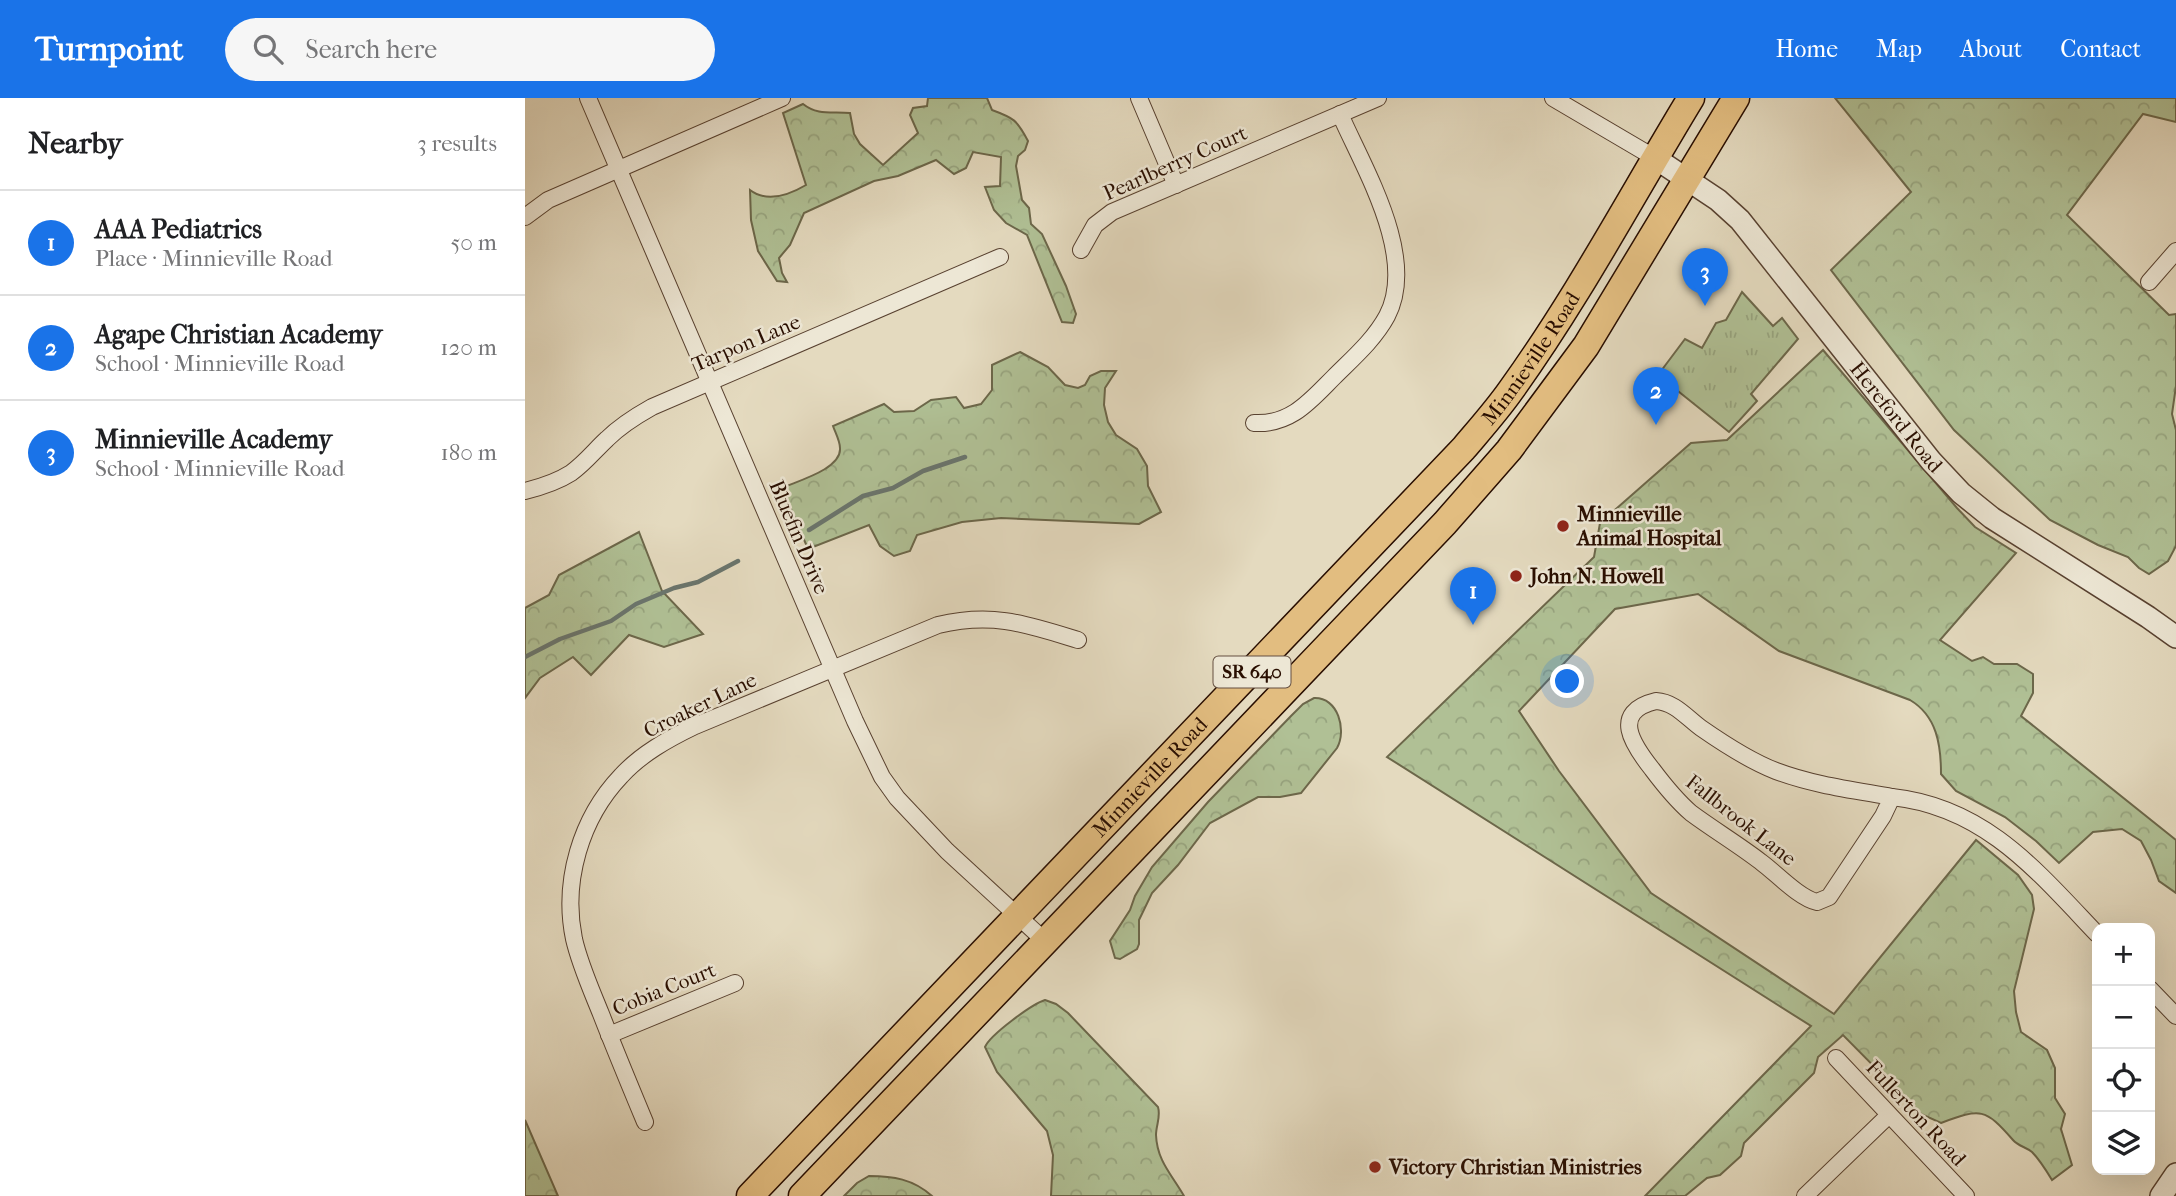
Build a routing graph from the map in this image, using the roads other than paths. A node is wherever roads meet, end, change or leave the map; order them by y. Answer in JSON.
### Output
{"nodes":[{"id":1,"x":588,"y":98,"type":"edge"},
{"id":2,"x":782,"y":98,"type":"edge"},
{"id":3,"x":1139,"y":98,"type":"edge"},
{"id":4,"x":1378,"y":98,"type":"edge"},
{"id":5,"x":1553,"y":98,"type":"edge"},
{"id":6,"x":1691,"y":98,"type":"edge"},
{"id":7,"x":1736,"y":98,"type":"edge"},
{"id":8,"x":1340,"y":114,"type":"junction"},
{"id":9,"x":1655,"y":158,"type":"junction"},
{"id":10,"x":619,"y":169,"type":"junction"},
{"id":11,"x":1686,"y":178,"type":"junction"},
{"id":12,"x":1176,"y":184,"type":"junction"},
{"id":13,"x":525,"y":217,"type":"edge"},
{"id":14,"x":1081,"y":250,"type":"dead end"},
{"id":15,"x":2176,"y":251,"type":"edge"},
{"id":16,"x":1000,"y":257,"type":"dead end"},
{"id":17,"x":2149,"y":282,"type":"dead end"},
{"id":18,"x":709,"y":381,"type":"junction"},
{"id":19,"x":1254,"y":423,"type":"dead end"},
{"id":20,"x":525,"y":491,"type":"edge"},
{"id":21,"x":2176,"y":637,"type":"edge"},
{"id":22,"x":1078,"y":640,"type":"dead end"},
{"id":23,"x":832,"y":668,"type":"junction"},
{"id":24,"x":1892,"y":797,"type":"junction"},
{"id":25,"x":1018,"y":916,"type":"junction"},
{"id":26,"x":2092,"y":929,"type":"edge"},
{"id":27,"x":1046,"y":942,"type":"junction"},
{"id":28,"x":735,"y":983,"type":"dead end"},
{"id":29,"x":2155,"y":994,"type":"edge"},
{"id":30,"x":2176,"y":1016,"type":"edge"},
{"id":31,"x":609,"y":1035,"type":"junction"},
{"id":32,"x":1836,"y":1058,"type":"dead end"},
{"id":33,"x":1889,"y":1115,"type":"junction"},
{"id":34,"x":645,"y":1122,"type":"dead end"},
{"id":35,"x":2176,"y":1174,"type":"edge"},
{"id":36,"x":750,"y":1196,"type":"edge"},
{"id":37,"x":801,"y":1196,"type":"edge"},
{"id":38,"x":1805,"y":1196,"type":"edge"},
{"id":39,"x":1966,"y":1196,"type":"edge"},
{"id":40,"x":2161,"y":1196,"type":"edge"}],
"edges":[{"from":1,"to":10,"type":"street","name":"Bluefin Drive"},
{"from":2,"to":10,"type":"street"},
{"from":3,"to":12,"type":"street"},
{"from":4,"to":8,"type":"street","name":"Pearlberry Court"},
{"from":5,"to":9,"type":"street"},
{"from":6,"to":9,"type":"main road","name":"Minnieville Road","number":"SR 640"},
{"from":7,"to":11,"type":"main road","name":"Minnieville Road","number":"SR 640"},
{"from":8,"to":12,"type":"street","name":"Pearlberry Court"},
{"from":8,"to":19,"type":"street"},
{"from":9,"to":11,"type":"street","name":"Hereford Road"},
{"from":9,"to":25,"type":"main road","name":"Minnieville Road","number":"SR 640"},
{"from":10,"to":13,"type":"street"},
{"from":10,"to":18,"type":"street","name":"Bluefin Drive"},
{"from":11,"to":21,"type":"street","name":"Hereford Road"},
{"from":11,"to":27,"type":"main road","name":"Minnieville Road","number":"SR 640"},
{"from":12,"to":14,"type":"street","name":"Pearlberry Court"},
{"from":15,"to":17,"type":"street"},
{"from":16,"to":18,"type":"street","name":"Tarpon Lane"},
{"from":18,"to":20,"type":"street","name":"Tarpon Lane"},
{"from":18,"to":23,"type":"street","name":"Bluefin Drive"},
{"from":22,"to":23,"type":"street","name":"Croaker Lane"},
{"from":23,"to":25,"type":"street","name":"Bluefin Drive"},
{"from":23,"to":31,"type":"street","name":"Croaker Lane"},
{"from":24,"to":24,"type":"street","name":"Fallbrook Lane"},
{"from":24,"to":26,"type":"street","name":"Fallbrook Lane"},
{"from":25,"to":27,"type":"street","name":"Bluefin Drive"},
{"from":25,"to":36,"type":"main road","name":"Minnieville Road","number":"SR 640"},
{"from":27,"to":37,"type":"main road","name":"Minnieville Road","number":"SR 640"},
{"from":28,"to":31,"type":"street","name":"Cobia Court"},
{"from":29,"to":30,"type":"street"},
{"from":31,"to":34,"type":"street","name":"Croaker Lane"},
{"from":32,"to":33,"type":"street","name":"Fullerton Road"},
{"from":33,"to":38,"type":"street"},
{"from":33,"to":39,"type":"street","name":"Fullerton Road"},
{"from":35,"to":40,"type":"street"}]}
